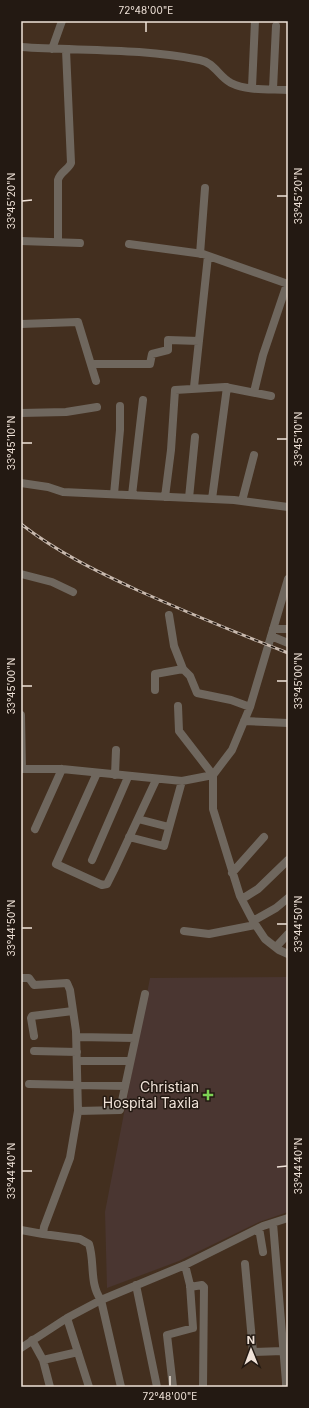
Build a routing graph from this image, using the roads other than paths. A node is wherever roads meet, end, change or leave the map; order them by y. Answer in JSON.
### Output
{"nodes":[{"id":1,"x":62,"y":21,"type":"edge"},
{"id":2,"x":255,"y":21,"type":"edge"},
{"id":3,"x":276,"y":26,"type":"dead end"},
{"id":4,"x":21,"y":47,"type":"edge"},
{"id":5,"x":52,"y":49,"type":"junction"},
{"id":6,"x":66,"y":50,"type":"junction"},
{"id":7,"x":252,"y":87,"type":"junction"},
{"id":8,"x":273,"y":89,"type":"junction"},
{"id":9,"x":288,"y":90,"type":"edge"},
{"id":10,"x":205,"y":188,"type":"dead end"},
{"id":11,"x":58,"y":240,"type":"dead end"},
{"id":12,"x":21,"y":241,"type":"edge"},
{"id":13,"x":80,"y":244,"type":"dead end"},
{"id":14,"x":130,"y":244,"type":"dead end"},
{"id":15,"x":204,"y":255,"type":"junction"},
{"id":16,"x":288,"y":284,"type":"edge"},
{"id":17,"x":21,"y":324,"type":"edge"},
{"id":18,"x":199,"y":341,"type":"junction"},
{"id":19,"x":92,"y":364,"type":"junction"},
{"id":20,"x":96,"y":381,"type":"dead end"},
{"id":21,"x":227,"y":387,"type":"junction"},
{"id":22,"x":194,"y":388,"type":"junction"},
{"id":23,"x":254,"y":392,"type":"junction"},
{"id":24,"x":271,"y":396,"type":"dead end"},
{"id":25,"x":143,"y":400,"type":"dead end"},
{"id":26,"x":120,"y":406,"type":"dead end"},
{"id":27,"x":98,"y":408,"type":"dead end"},
{"id":28,"x":21,"y":413,"type":"edge"},
{"id":29,"x":195,"y":437,"type":"dead end"},
{"id":30,"x":254,"y":455,"type":"dead end"},
{"id":31,"x":21,"y":483,"type":"edge"},
{"id":32,"x":114,"y":494,"type":"junction"},
{"id":33,"x":132,"y":495,"type":"junction"},
{"id":34,"x":165,"y":497,"type":"junction"},
{"id":35,"x":189,"y":498,"type":"junction"},
{"id":36,"x":212,"y":499,"type":"junction"},
{"id":37,"x":242,"y":501,"type":"junction"},
{"id":38,"x":288,"y":507,"type":"edge"},
{"id":39,"x":21,"y":574,"type":"edge"},
{"id":40,"x":288,"y":579,"type":"edge"},
{"id":41,"x":73,"y":592,"type":"dead end"},
{"id":42,"x":284,"y":605,"type":"edge"},
{"id":43,"x":169,"y":615,"type":"dead end"},
{"id":44,"x":288,"y":629,"type":"edge"},
{"id":45,"x":272,"y":632,"type":"junction"},
{"id":46,"x":288,"y":643,"type":"edge"},
{"id":47,"x":183,"y":669,"type":"junction"},
{"id":48,"x":155,"y":690,"type":"dead end"},
{"id":49,"x":178,"y":706,"type":"dead end"},
{"id":50,"x":250,"y":707,"type":"junction"},
{"id":51,"x":21,"y":715,"type":"edge"},
{"id":52,"x":244,"y":721,"type":"junction"},
{"id":53,"x":288,"y":723,"type":"edge"},
{"id":54,"x":116,"y":750,"type":"dead end"},
{"id":55,"x":22,"y":769,"type":"edge"},
{"id":56,"x":62,"y":769,"type":"junction"},
{"id":57,"x":97,"y":773,"type":"junction"},
{"id":58,"x":115,"y":775,"type":"junction"},
{"id":59,"x":213,"y":775,"type":"junction"},
{"id":60,"x":128,"y":777,"type":"junction"},
{"id":61,"x":156,"y":780,"type":"junction"},
{"id":62,"x":182,"y":781,"type":"junction"},
{"id":63,"x":138,"y":819,"type":"junction"},
{"id":64,"x":169,"y":827,"type":"junction"},
{"id":65,"x":35,"y":829,"type":"dead end"},
{"id":66,"x":129,"y":837,"type":"junction"},
{"id":67,"x":264,"y":837,"type":"dead end"},
{"id":68,"x":92,"y":860,"type":"dead end"},
{"id":69,"x":288,"y":860,"type":"edge"},
{"id":70,"x":232,"y":873,"type":"junction"},
{"id":71,"x":288,"y":898,"type":"edge"},
{"id":72,"x":242,"y":899,"type":"junction"},
{"id":73,"x":254,"y":923,"type":"junction"},
{"id":74,"x":184,"y":931,"type":"dead end"},
{"id":75,"x":288,"y":934,"type":"edge"},
{"id":76,"x":276,"y":947,"type":"junction"},
{"id":77,"x":288,"y":954,"type":"edge"},
{"id":78,"x":21,"y":978,"type":"edge"},
{"id":79,"x":145,"y":994,"type":"dead end"},
{"id":80,"x":73,"y":1011,"type":"junction"},
{"id":81,"x":34,"y":1036,"type":"dead end"},
{"id":82,"x":77,"y":1037,"type":"junction"},
{"id":83,"x":135,"y":1038,"type":"junction"},
{"id":84,"x":34,"y":1051,"type":"dead end"},
{"id":85,"x":77,"y":1052,"type":"junction"},
{"id":86,"x":77,"y":1061,"type":"junction"},
{"id":87,"x":130,"y":1061,"type":"junction"},
{"id":88,"x":29,"y":1084,"type":"dead end"},
{"id":89,"x":78,"y":1085,"type":"junction"},
{"id":90,"x":125,"y":1086,"type":"junction"},
{"id":91,"x":78,"y":1111,"type":"junction"},
{"id":92,"x":288,"y":1218,"type":"edge"},
{"id":93,"x":273,"y":1223,"type":"junction"},
{"id":94,"x":259,"y":1228,"type":"junction"},
{"id":95,"x":21,"y":1230,"type":"edge"},
{"id":96,"x":43,"y":1234,"type":"junction"},
{"id":97,"x":263,"y":1252,"type":"dead end"},
{"id":98,"x":245,"y":1264,"type":"dead end"},
{"id":99,"x":185,"y":1266,"type":"junction"},
{"id":100,"x":136,"y":1285,"type":"junction"},
{"id":101,"x":190,"y":1287,"type":"junction"},
{"id":102,"x":101,"y":1300,"type":"junction"},
{"id":103,"x":67,"y":1318,"type":"junction"},
{"id":104,"x":32,"y":1340,"type":"junction"},
{"id":105,"x":21,"y":1348,"type":"edge"},
{"id":106,"x":283,"y":1351,"type":"junction"},
{"id":107,"x":78,"y":1352,"type":"junction"},
{"id":108,"x":43,"y":1360,"type":"junction"},
{"id":109,"x":288,"y":1385,"type":"edge"},
{"id":110,"x":50,"y":1387,"type":"edge"},
{"id":111,"x":88,"y":1387,"type":"edge"},
{"id":112,"x":121,"y":1387,"type":"edge"},
{"id":113,"x":157,"y":1387,"type":"edge"},
{"id":114,"x":173,"y":1387,"type":"edge"},
{"id":115,"x":203,"y":1387,"type":"edge"}],
"edges":[{"from":1,"to":5,"type":"street"},
{"from":2,"to":7,"type":"street"},
{"from":3,"to":8,"type":"street"},
{"from":4,"to":5,"type":"street"},
{"from":5,"to":6,"type":"street"},
{"from":6,"to":7,"type":"street"},
{"from":6,"to":11,"type":"street"},
{"from":7,"to":8,"type":"street"},
{"from":8,"to":9,"type":"street"},
{"from":10,"to":15,"type":"street"},
{"from":12,"to":13,"type":"street"},
{"from":14,"to":15,"type":"street"},
{"from":15,"to":16,"type":"street"},
{"from":15,"to":18,"type":"street"},
{"from":16,"to":23,"type":"street"},
{"from":17,"to":19,"type":"street"},
{"from":18,"to":19,"type":"street"},
{"from":18,"to":22,"type":"street"},
{"from":19,"to":20,"type":"street"},
{"from":21,"to":22,"type":"street"},
{"from":21,"to":23,"type":"street"},
{"from":21,"to":36,"type":"street"},
{"from":22,"to":34,"type":"street"},
{"from":23,"to":24,"type":"street"},
{"from":25,"to":33,"type":"street"},
{"from":26,"to":32,"type":"street"},
{"from":27,"to":28,"type":"street"},
{"from":29,"to":35,"type":"street"},
{"from":30,"to":37,"type":"street"},
{"from":31,"to":32,"type":"street"},
{"from":32,"to":33,"type":"street"},
{"from":33,"to":34,"type":"street"},
{"from":34,"to":35,"type":"street"},
{"from":35,"to":36,"type":"street"},
{"from":36,"to":37,"type":"street"},
{"from":37,"to":38,"type":"street"},
{"from":39,"to":41,"type":"street"},
{"from":40,"to":42,"type":"street"},
{"from":42,"to":45,"type":"street"},
{"from":43,"to":47,"type":"street"},
{"from":44,"to":45,"type":"street"},
{"from":45,"to":46,"type":"street"},
{"from":45,"to":50,"type":"street"},
{"from":47,"to":48,"type":"street"},
{"from":47,"to":50,"type":"street"},
{"from":49,"to":59,"type":"street"},
{"from":50,"to":52,"type":"street"},
{"from":51,"to":55,"type":"street"},
{"from":52,"to":53,"type":"street"},
{"from":52,"to":59,"type":"street"},
{"from":54,"to":58,"type":"street"},
{"from":55,"to":56,"type":"street"},
{"from":56,"to":57,"type":"street"},
{"from":56,"to":65,"type":"street"},
{"from":57,"to":58,"type":"street"},
{"from":57,"to":66,"type":"street"},
{"from":58,"to":60,"type":"street"},
{"from":59,"to":62,"type":"street"},
{"from":59,"to":70,"type":"street"},
{"from":60,"to":61,"type":"street"},
{"from":60,"to":68,"type":"street"},
{"from":61,"to":62,"type":"street"},
{"from":61,"to":63,"type":"street"},
{"from":62,"to":64,"type":"street"},
{"from":63,"to":64,"type":"street"},
{"from":63,"to":66,"type":"street"},
{"from":64,"to":66,"type":"street"},
{"from":67,"to":70,"type":"street"},
{"from":69,"to":72,"type":"street"},
{"from":70,"to":72,"type":"street"},
{"from":71,"to":73,"type":"street"},
{"from":72,"to":73,"type":"street"},
{"from":73,"to":74,"type":"street"},
{"from":73,"to":76,"type":"street"},
{"from":75,"to":76,"type":"street"},
{"from":76,"to":77,"type":"street"},
{"from":78,"to":80,"type":"street"},
{"from":79,"to":83,"type":"street"},
{"from":80,"to":81,"type":"street"},
{"from":80,"to":82,"type":"street"},
{"from":82,"to":83,"type":"street"},
{"from":82,"to":85,"type":"street"},
{"from":83,"to":87,"type":"street"},
{"from":84,"to":85,"type":"street"},
{"from":85,"to":86,"type":"street"},
{"from":86,"to":87,"type":"street"},
{"from":86,"to":89,"type":"street"},
{"from":87,"to":90,"type":"street"},
{"from":88,"to":89,"type":"street"},
{"from":89,"to":90,"type":"street"},
{"from":89,"to":91,"type":"street"},
{"from":90,"to":91,"type":"street"},
{"from":91,"to":96,"type":"street"},
{"from":92,"to":93,"type":"street"},
{"from":93,"to":94,"type":"street"},
{"from":93,"to":106,"type":"street"},
{"from":94,"to":97,"type":"street"},
{"from":94,"to":99,"type":"street"},
{"from":95,"to":96,"type":"street"},
{"from":96,"to":102,"type":"street"},
{"from":98,"to":106,"type":"street"},
{"from":99,"to":100,"type":"street"},
{"from":99,"to":101,"type":"street"},
{"from":100,"to":102,"type":"street"},
{"from":100,"to":113,"type":"street"},
{"from":101,"to":114,"type":"street"},
{"from":101,"to":115,"type":"street"},
{"from":102,"to":103,"type":"street"},
{"from":102,"to":112,"type":"street"},
{"from":103,"to":104,"type":"street"},
{"from":103,"to":107,"type":"street"},
{"from":104,"to":105,"type":"street"},
{"from":104,"to":108,"type":"street"},
{"from":106,"to":109,"type":"street"},
{"from":107,"to":108,"type":"street"},
{"from":107,"to":111,"type":"street"},
{"from":108,"to":110,"type":"street"}]}
